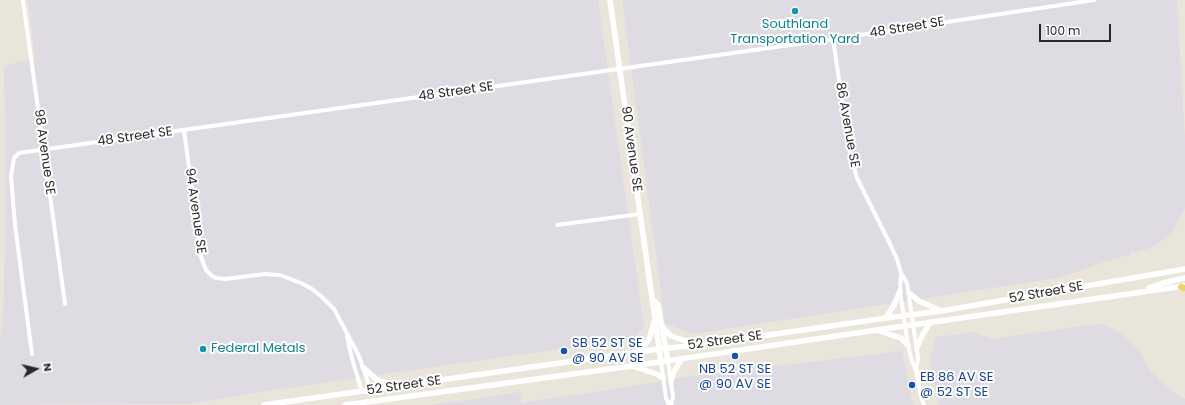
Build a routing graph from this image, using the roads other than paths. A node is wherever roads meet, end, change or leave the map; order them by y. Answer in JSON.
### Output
{"nodes":[{"id":1,"x":23,"y":0,"type":"edge"},
{"id":2,"x":610,"y":0,"type":"edge"},
{"id":3,"x":1094,"y":0,"type":"edge"},
{"id":4,"x":833,"y":39,"type":"junction"},
{"id":5,"x":620,"y":68,"type":"junction"},
{"id":6,"x":184,"y":130,"type":"junction"},
{"id":7,"x":44,"y":150,"type":"junction"},
{"id":8,"x":640,"y":214,"type":"junction"},
{"id":9,"x":557,"y":224,"type":"dead end"},
{"id":10,"x":1185,"y":269,"type":"edge"},
{"id":11,"x":901,"y":273,"type":"junction"},
{"id":12,"x":1185,"y":278,"type":"edge"},
{"id":13,"x":1184,"y":287,"type":"edge"},
{"id":14,"x":900,"y":291,"type":"junction"},
{"id":15,"x":1142,"y":292,"type":"junction"},
{"id":16,"x":909,"y":293,"type":"junction"},
{"id":17,"x":652,"y":298,"type":"junction"},
{"id":18,"x":65,"y":304,"type":"dead end"},
{"id":19,"x":941,"y":311,"type":"junction"},
{"id":20,"x":912,"y":314,"type":"junction"},
{"id":21,"x":904,"y":316,"type":"junction"},
{"id":22,"x":886,"y":318,"type":"junction"},
{"id":23,"x":654,"y":319,"type":"junction"},
{"id":24,"x":931,"y":322,"type":"junction"},
{"id":25,"x":913,"y":325,"type":"junction"},
{"id":26,"x":906,"y":326,"type":"junction"},
{"id":27,"x":663,"y":328,"type":"junction"},
{"id":28,"x":345,"y":330,"type":"junction"},
{"id":29,"x":877,"y":330,"type":"junction"},
{"id":30,"x":908,"y":344,"type":"junction"},
{"id":31,"x":699,"y":345,"type":"junction"},
{"id":32,"x":917,"y":347,"type":"junction"},
{"id":33,"x":666,"y":348,"type":"junction"},
{"id":34,"x":659,"y":349,"type":"junction"},
{"id":35,"x":638,"y":352,"type":"junction"},
{"id":36,"x":32,"y":354,"type":"dead end"},
{"id":37,"x":682,"y":359,"type":"junction"},
{"id":38,"x":668,"y":361,"type":"junction"},
{"id":39,"x":661,"y":362,"type":"junction"},
{"id":40,"x":632,"y":366,"type":"junction"},
{"id":41,"x":363,"y":368,"type":"junction"},
{"id":42,"x":916,"y":370,"type":"junction"},
{"id":43,"x":663,"y":378,"type":"junction"},
{"id":44,"x":671,"y":382,"type":"junction"},
{"id":45,"x":395,"y":387,"type":"junction"},
{"id":46,"x":370,"y":391,"type":"junction"},
{"id":47,"x":362,"y":392,"type":"junction"},
{"id":48,"x":392,"y":399,"type":"junction"},
{"id":49,"x":365,"y":403,"type":"edge"},
{"id":50,"x":374,"y":403,"type":"edge"},
{"id":51,"x":264,"y":405,"type":"edge"},
{"id":52,"x":345,"y":405,"type":"edge"},
{"id":53,"x":388,"y":405,"type":"edge"},
{"id":54,"x":670,"y":405,"type":"edge"},
{"id":55,"x":924,"y":405,"type":"edge"}],
"edges":[{"from":1,"to":7,"type":"street","name":"98 Avenue SE"},
{"from":2,"to":5,"type":"main road","name":"90 Avenue SE"},
{"from":3,"to":4,"type":"street","name":"48 Street SE"},
{"from":4,"to":5,"type":"street","name":"48 Street SE"},
{"from":4,"to":11,"type":"street","name":"86 Avenue SE"},
{"from":5,"to":6,"type":"street","name":"48 Street SE"},
{"from":5,"to":8,"type":"main road","name":"90 Avenue SE"},
{"from":6,"to":7,"type":"street","name":"48 Street SE"},
{"from":6,"to":28,"type":"street","name":"94 Avenue SE"},
{"from":7,"to":18,"type":"street","name":"98 Avenue SE"},
{"from":7,"to":36,"type":"street","name":"48 Street SE"},
{"from":8,"to":9,"type":"street"},
{"from":8,"to":17,"type":"main road","name":"90 Avenue SE"},
{"from":10,"to":19,"type":"main road","name":"52 Street SE"},
{"from":11,"to":14,"type":"street","name":"86 Avenue SE"},
{"from":11,"to":16,"type":"street","name":"86 Avenue SE"},
{"from":12,"to":15,"type":"main road"},
{"from":13,"to":15,"type":"main road","name":"52 Street SE"},
{"from":14,"to":21,"type":"street","name":"86 Avenue SE"},
{"from":14,"to":22,"type":"main road"},
{"from":15,"to":24,"type":"main road","name":"52 Street SE"},
{"from":16,"to":19,"type":"main road"},
{"from":16,"to":20,"type":"street","name":"86 Avenue SE"},
{"from":17,"to":23,"type":"main road","name":"90 Avenue SE"},
{"from":17,"to":27,"type":"main road","name":"90 Avenue SE"},
{"from":19,"to":20,"type":"main road","name":"52 Street SE"},
{"from":20,"to":21,"type":"main road","name":"52 Street SE"},
{"from":20,"to":25,"type":"street","name":"86 Avenue SE"},
{"from":21,"to":22,"type":"main road","name":"52 Street SE"},
{"from":21,"to":26,"type":"street","name":"86 Avenue SE"},
{"from":22,"to":31,"type":"main road","name":"52 Street SE"},
{"from":23,"to":34,"type":"main road","name":"90 Avenue SE"},
{"from":23,"to":35,"type":"main road"},
{"from":24,"to":25,"type":"main road","name":"52 Street SE"},
{"from":24,"to":32,"type":"main road"},
{"from":25,"to":26,"type":"main road","name":"52 Street SE"},
{"from":25,"to":32,"type":"street","name":"86 Avenue SE"},
{"from":26,"to":29,"type":"main road","name":"52 Street SE"},
{"from":26,"to":30,"type":"street","name":"86 Avenue SE"},
{"from":27,"to":31,"type":"main road"},
{"from":27,"to":33,"type":"main road","name":"90 Avenue SE"},
{"from":28,"to":41,"type":"street","name":"94 Avenue SE"},
{"from":28,"to":47,"type":"street","name":"94 Avenue SE"},
{"from":29,"to":30,"type":"main road"},
{"from":29,"to":37,"type":"main road","name":"52 Street SE"},
{"from":30,"to":42,"type":"street","name":"86 Avenue SE"},
{"from":31,"to":33,"type":"main road","name":"52 Street SE"},
{"from":32,"to":42,"type":"street","name":"86 Avenue SE"},
{"from":33,"to":34,"type":"main road","name":"52 Street SE"},
{"from":33,"to":38,"type":"main road","name":"90 Avenue SE"},
{"from":34,"to":35,"type":"main road","name":"52 Street SE"},
{"from":34,"to":39,"type":"main road","name":"90 Avenue SE"},
{"from":35,"to":45,"type":"main road","name":"52 Street SE"},
{"from":37,"to":38,"type":"main road","name":"52 Street SE"},
{"from":37,"to":44,"type":"main road"},
{"from":38,"to":39,"type":"main road","name":"52 Street SE"},
{"from":38,"to":44,"type":"street","name":"90 Avenue SE"},
{"from":39,"to":40,"type":"main road","name":"52 Street SE"},
{"from":39,"to":43,"type":"street","name":"90 Avenue SE"},
{"from":40,"to":43,"type":"main road"},
{"from":40,"to":48,"type":"main road","name":"52 Street SE"},
{"from":41,"to":45,"type":"main road"},
{"from":41,"to":46,"type":"street","name":"94 Avenue SE"},
{"from":42,"to":55,"type":"street","name":"86 Avenue SE"},
{"from":43,"to":54,"type":"street","name":"90 Avenue SE"},
{"from":44,"to":54,"type":"street","name":"90 Avenue SE"},
{"from":45,"to":46,"type":"main road","name":"52 Street SE"},
{"from":46,"to":47,"type":"main road","name":"52 Street SE"},
{"from":46,"to":50,"type":"main road","name":"94 Avenue SE"},
{"from":47,"to":49,"type":"main road","name":"94 Avenue SE"},
{"from":47,"to":51,"type":"main road","name":"52 Street SE"},
{"from":48,"to":50,"type":"main road","name":"52 Street SE"},
{"from":48,"to":53,"type":"main road"},
{"from":49,"to":50,"type":"main road","name":"52 Street SE"},
{"from":49,"to":52,"type":"main road","name":"52 Street SE"}]}
